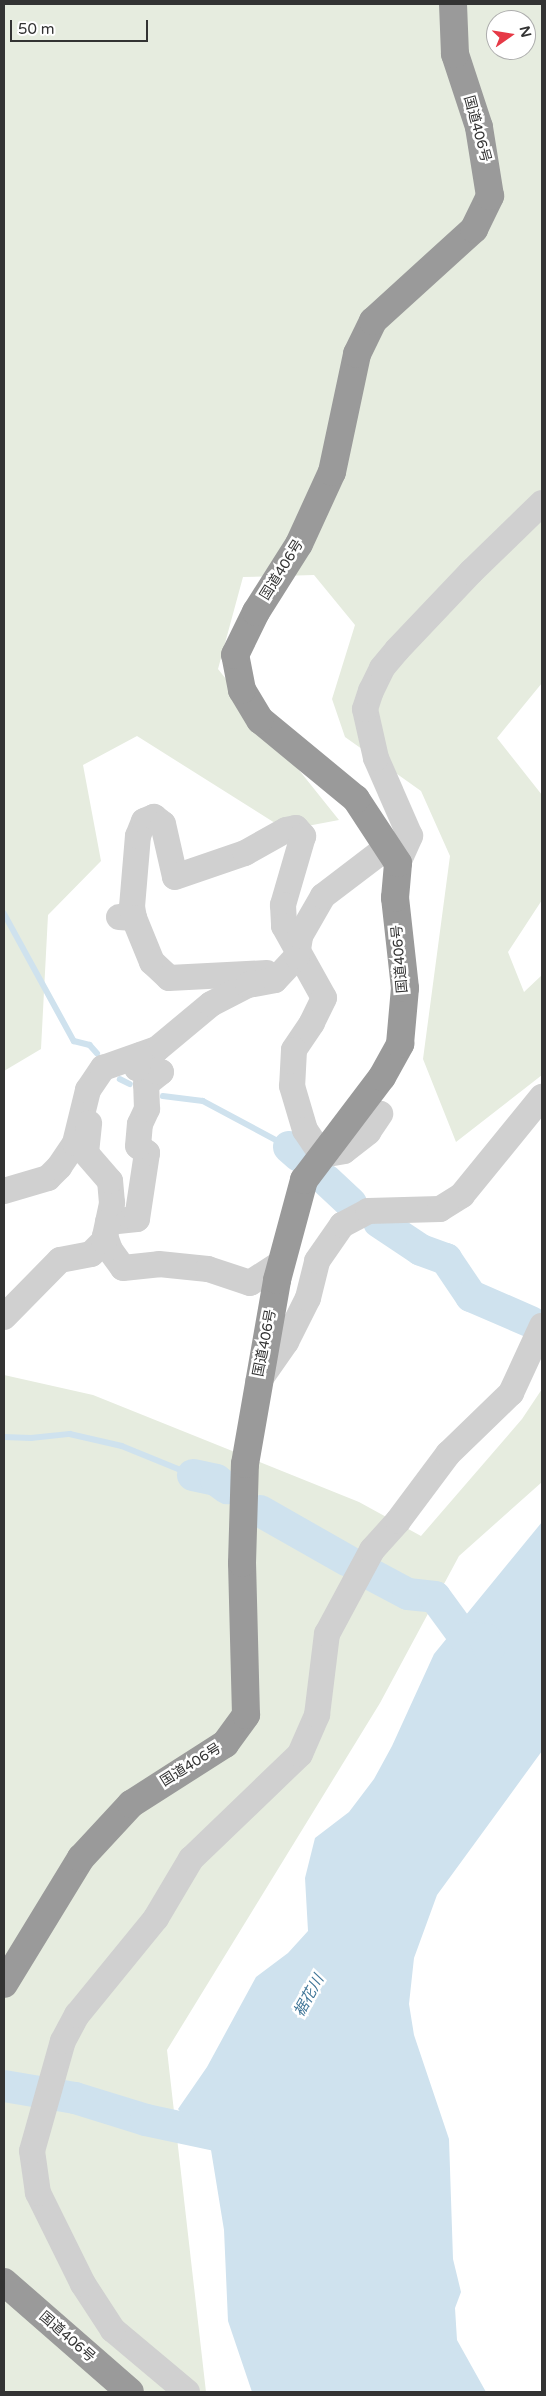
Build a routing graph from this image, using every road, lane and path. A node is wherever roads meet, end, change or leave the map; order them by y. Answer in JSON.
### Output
{"nodes":[{"id":1,"x":453,"y":4,"type":"edge"},
{"id":2,"x":542,"y":503,"type":"edge"},
{"id":3,"x":392,"y":856,"type":"junction"},
{"id":4,"x":290,"y":964,"type":"junction"},
{"id":5,"x":140,"y":1055,"type":"junction"},
{"id":6,"x":542,"y":1097,"type":"edge"},
{"id":7,"x":84,"y":1108,"type":"junction"},
{"id":8,"x":380,"y":1114,"type":"dead end"},
{"id":9,"x":322,"y":1155,"type":"junction"},
{"id":10,"x":4,"y":1191,"type":"edge"},
{"id":11,"x":107,"y":1229,"type":"junction"},
{"id":12,"x":281,"y":1264,"type":"junction"},
{"id":13,"x":4,"y":1316,"type":"edge"},
{"id":14,"x":542,"y":1326,"type":"edge"},
{"id":15,"x":257,"y":1384,"type":"junction"},
{"id":16,"x":4,"y":1984,"type":"edge"},
{"id":17,"x":4,"y":2282,"type":"edge"},
{"id":18,"x":130,"y":2392,"type":"edge"},
{"id":19,"x":187,"y":2392,"type":"edge"}],
"edges":[{"from":1,"to":3,"type":"highway","name":"国道406号"},
{"from":2,"to":3,"type":"street"},
{"from":3,"to":4,"type":"street"},
{"from":3,"to":9,"type":"highway","name":"国道406号"},
{"from":4,"to":4,"type":"street"},
{"from":4,"to":5,"type":"street"},
{"from":4,"to":9,"type":"street"},
{"from":5,"to":7,"type":"street"},
{"from":5,"to":11,"type":"street"},
{"from":6,"to":15,"type":"street"},
{"from":7,"to":10,"type":"street"},
{"from":7,"to":11,"type":"street"},
{"from":8,"to":9,"type":"street"},
{"from":9,"to":12,"type":"highway","name":"国道406号"},
{"from":11,"to":12,"type":"street"},
{"from":11,"to":13,"type":"street"},
{"from":12,"to":15,"type":"highway","name":"国道406号"},
{"from":14,"to":19,"type":"street"},
{"from":15,"to":16,"type":"highway","name":"国道406号"},
{"from":17,"to":18,"type":"highway","name":"国道406号"}]}
